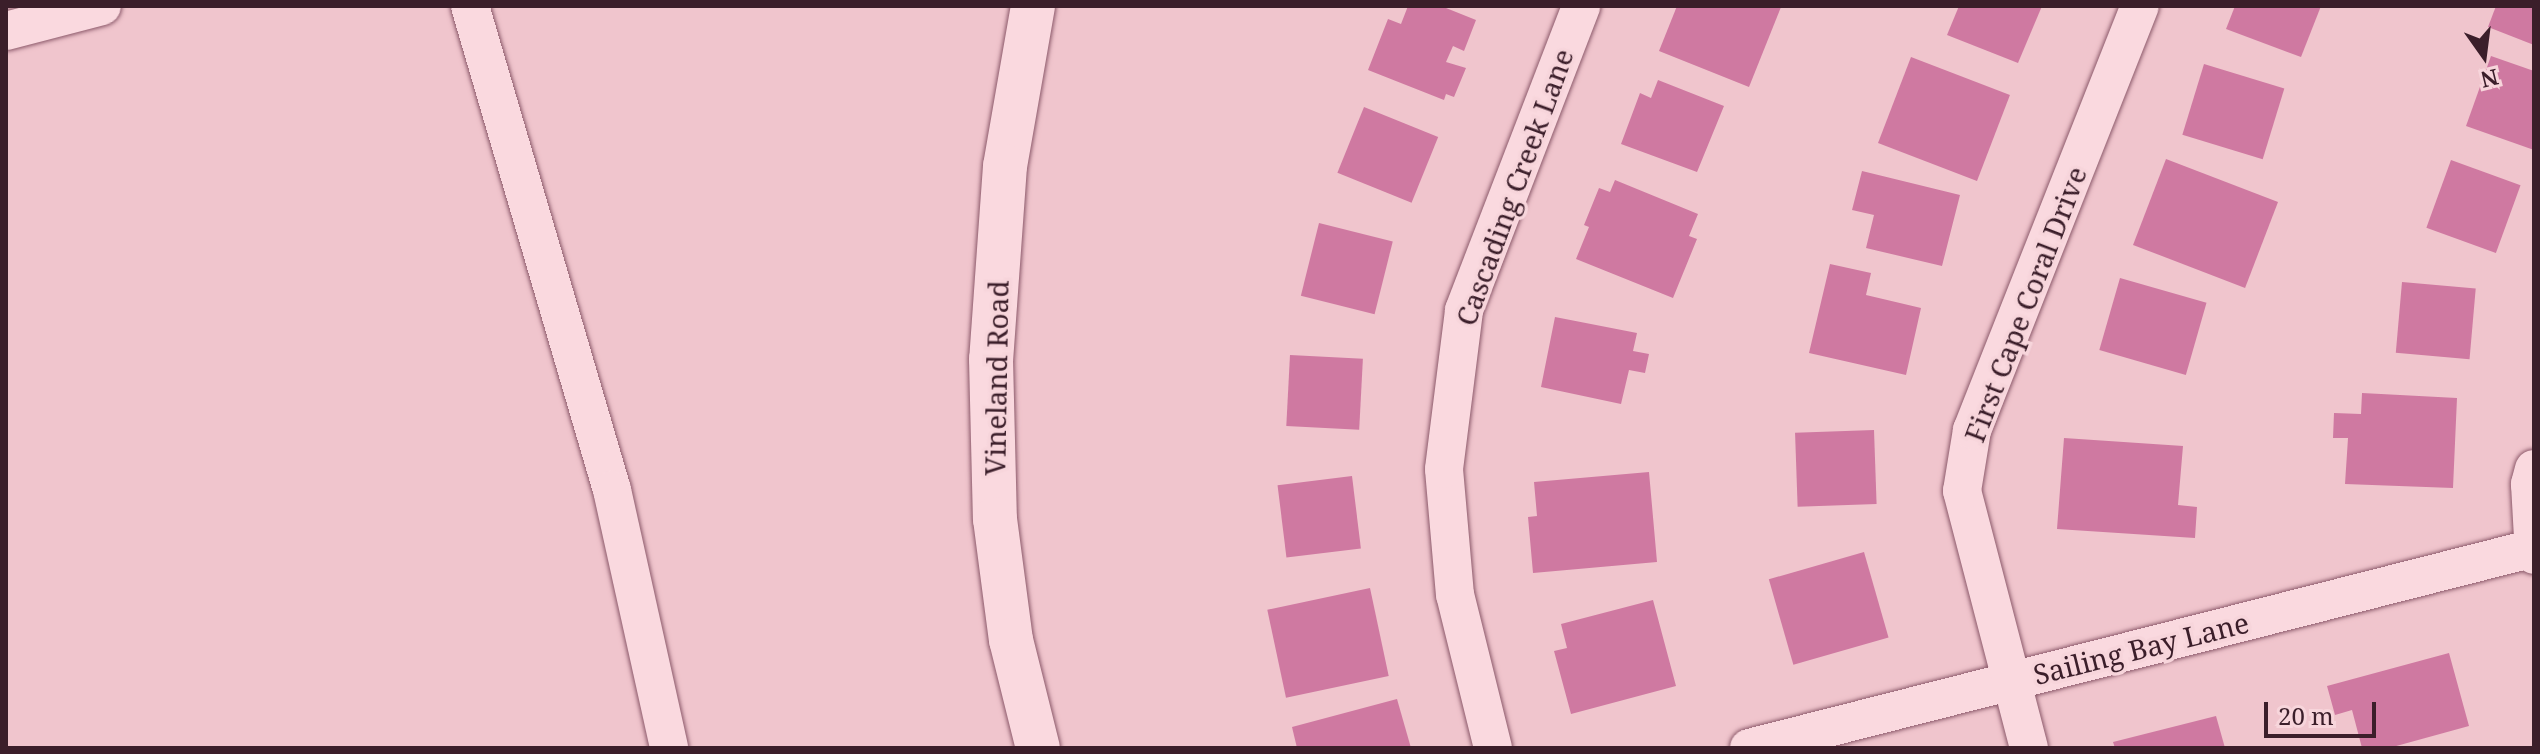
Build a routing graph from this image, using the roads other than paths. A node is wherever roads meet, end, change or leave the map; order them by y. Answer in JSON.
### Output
{"nodes":[{"id":1,"x":102,"y":6,"type":"edge"},
{"id":2,"x":470,"y":6,"type":"edge"},
{"id":3,"x":1033,"y":6,"type":"edge"},
{"id":4,"x":1581,"y":6,"type":"edge"},
{"id":5,"x":2140,"y":6,"type":"edge"},
{"id":6,"x":6,"y":31,"type":"edge"},
{"id":7,"x":2534,"y":469,"type":"edge"},
{"id":8,"x":2534,"y":548,"type":"edge"},
{"id":9,"x":2534,"y":555,"type":"edge"},
{"id":10,"x":2011,"y":681,"type":"junction"},
{"id":11,"x":669,"y":748,"type":"edge"},
{"id":12,"x":1038,"y":748,"type":"edge"},
{"id":13,"x":1493,"y":748,"type":"edge"},
{"id":14,"x":1749,"y":748,"type":"edge"},
{"id":15,"x":2029,"y":748,"type":"edge"}],
"edges":[{"from":1,"to":6,"type":"street"},
{"from":2,"to":11,"type":"street"},
{"from":3,"to":12,"type":"main road","name":"Vineland Road"},
{"from":4,"to":13,"type":"street","name":"Cascading Creek Lane"},
{"from":5,"to":10,"type":"street","name":"First Cape Coral Drive"},
{"from":7,"to":8,"type":"street"},
{"from":8,"to":9,"type":"street"},
{"from":8,"to":10,"type":"street","name":"Sailing Bay Lane"},
{"from":10,"to":14,"type":"street","name":"Sailing Bay Lane"},
{"from":10,"to":15,"type":"street","name":"First Cape Coral Drive"}]}
